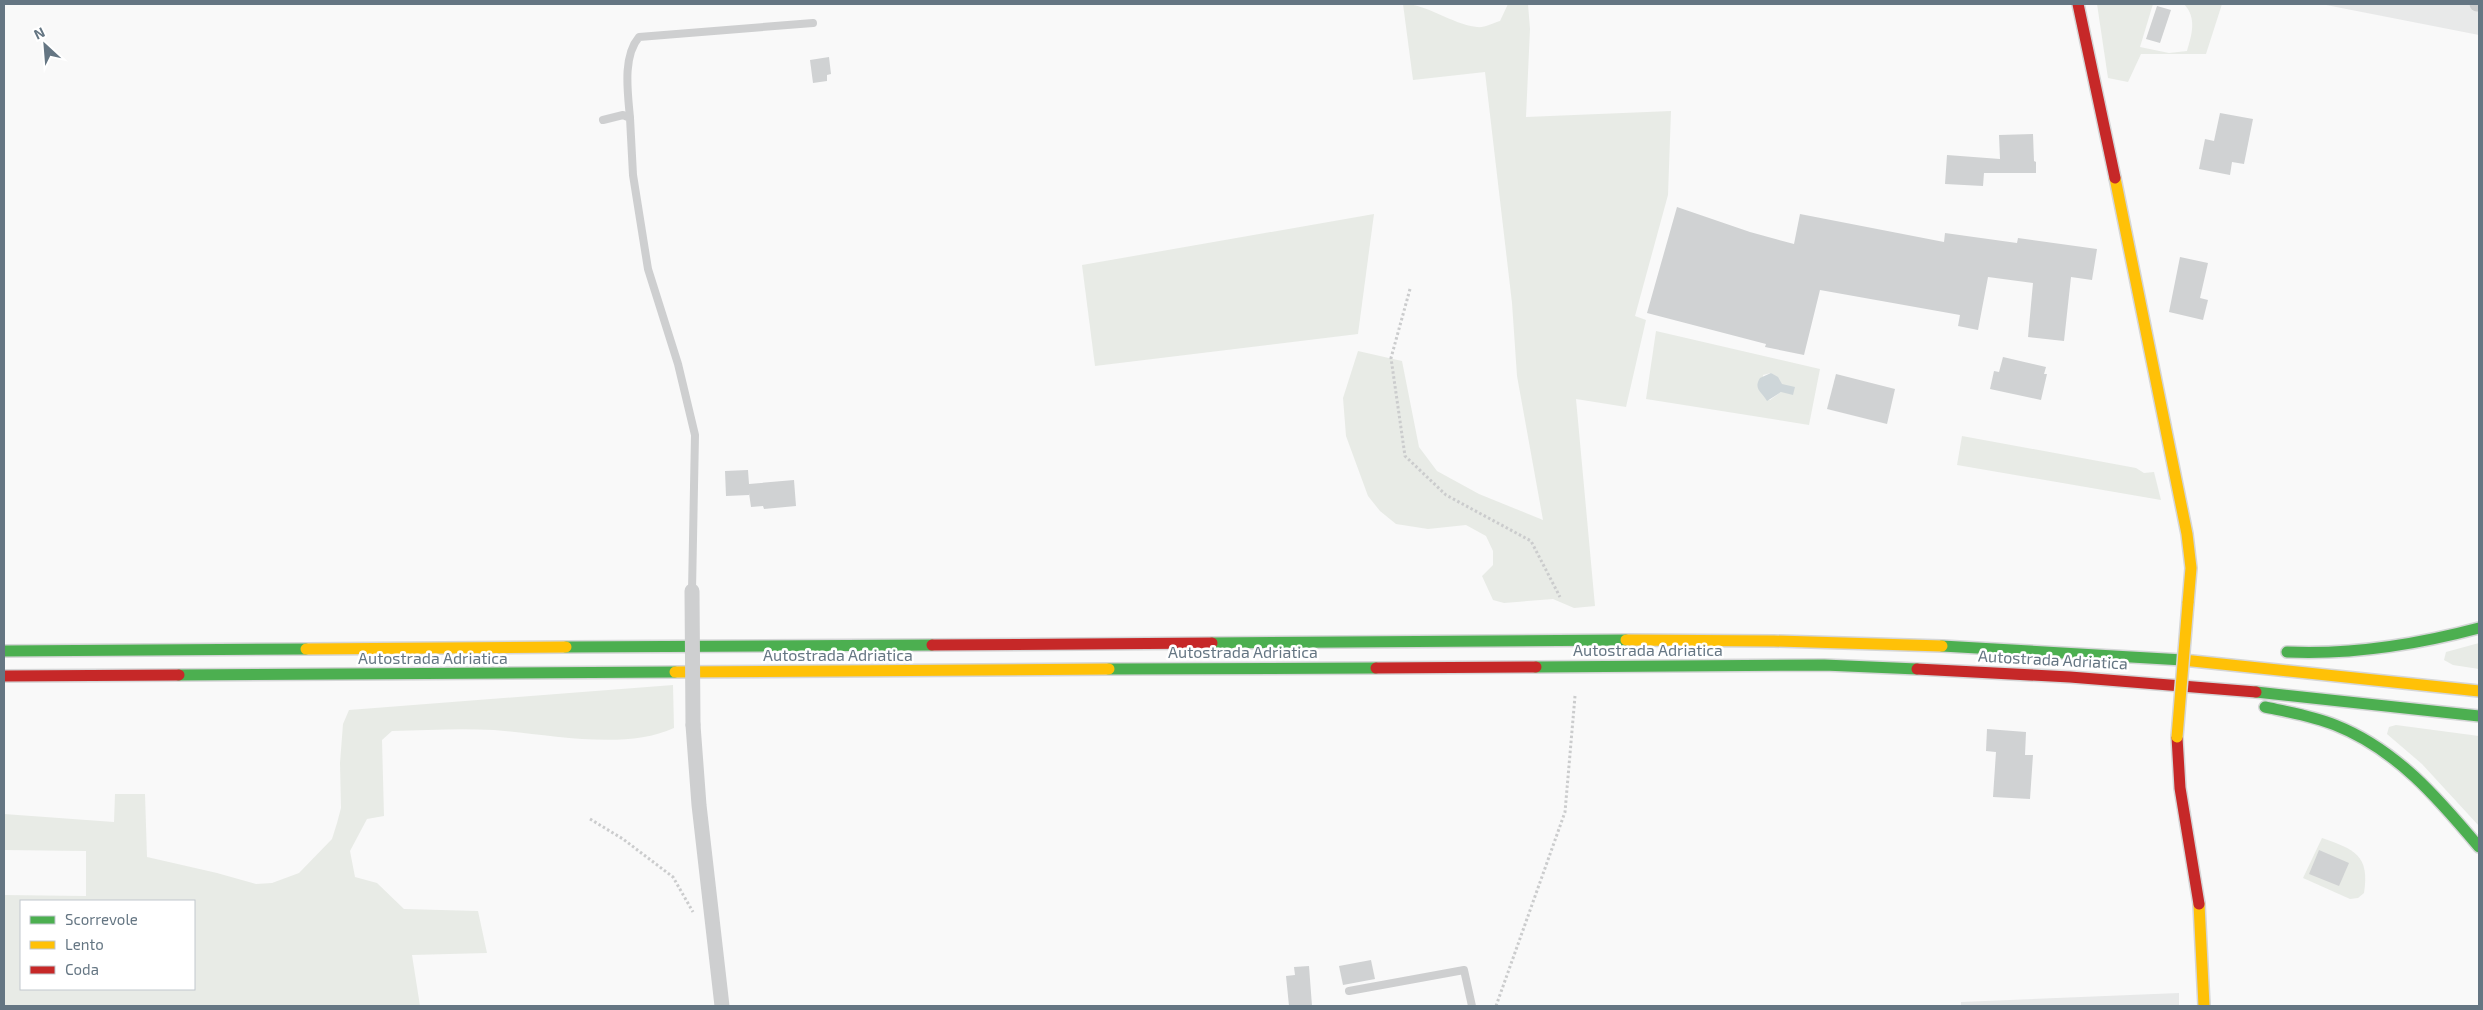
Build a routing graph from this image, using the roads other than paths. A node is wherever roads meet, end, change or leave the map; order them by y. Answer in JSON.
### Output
{"nodes":[{"id":1,"x":2078,"y":4,"type":"edge"},
{"id":2,"x":813,"y":24,"type":"dead end"},
{"id":3,"x":630,"y":118,"type":"junction"},
{"id":4,"x":603,"y":120,"type":"dead end"},
{"id":5,"x":692,"y":591,"type":"joint"},
{"id":6,"x":2479,"y":628,"type":"edge"},
{"id":7,"x":2072,"y":640,"type":"dead end"},
{"id":8,"x":2174,"y":644,"type":"dead end"},
{"id":9,"x":2194,"y":646,"type":"dead end"},
{"id":10,"x":2051,"y":650,"type":"junction"},
{"id":11,"x":4,"y":651,"type":"edge"},
{"id":12,"x":2276,"y":652,"type":"dead end"},
{"id":13,"x":4,"y":676,"type":"edge"},
{"id":14,"x":2194,"y":685,"type":"junction"},
{"id":15,"x":2479,"y":691,"type":"edge"},
{"id":16,"x":2226,"y":702,"type":"dead end"},
{"id":17,"x":2254,"y":706,"type":"dead end"},
{"id":18,"x":2479,"y":716,"type":"edge"},
{"id":19,"x":2479,"y":848,"type":"edge"},
{"id":20,"x":1349,"y":992,"type":"dead end"},
{"id":21,"x":722,"y":1006,"type":"edge"},
{"id":22,"x":1472,"y":1006,"type":"edge"},
{"id":23,"x":2204,"y":1006,"type":"edge"}],
"edges":[{"from":1,"to":23,"type":"main road","bridge":true},
{"from":2,"to":3,"type":"lane"},
{"from":3,"to":4,"type":"lane"},
{"from":3,"to":5,"type":"lane"},
{"from":5,"to":21,"type":"street","bridge":true},
{"from":6,"to":12,"type":"main road"},
{"from":7,"to":10,"type":"main road"},
{"from":8,"to":9,"type":"main road"},
{"from":10,"to":11,"type":"main road","name":"Autostrada Adriatica"},
{"from":10,"to":15,"type":"main road","name":"Autostrada Adriatica"},
{"from":13,"to":14,"type":"main road","name":"Autostrada Adriatica"},
{"from":14,"to":16,"type":"main road"},
{"from":14,"to":18,"type":"main road","name":"Autostrada Adriatica"},
{"from":17,"to":19,"type":"main road"},
{"from":20,"to":22,"type":"lane"}]}
